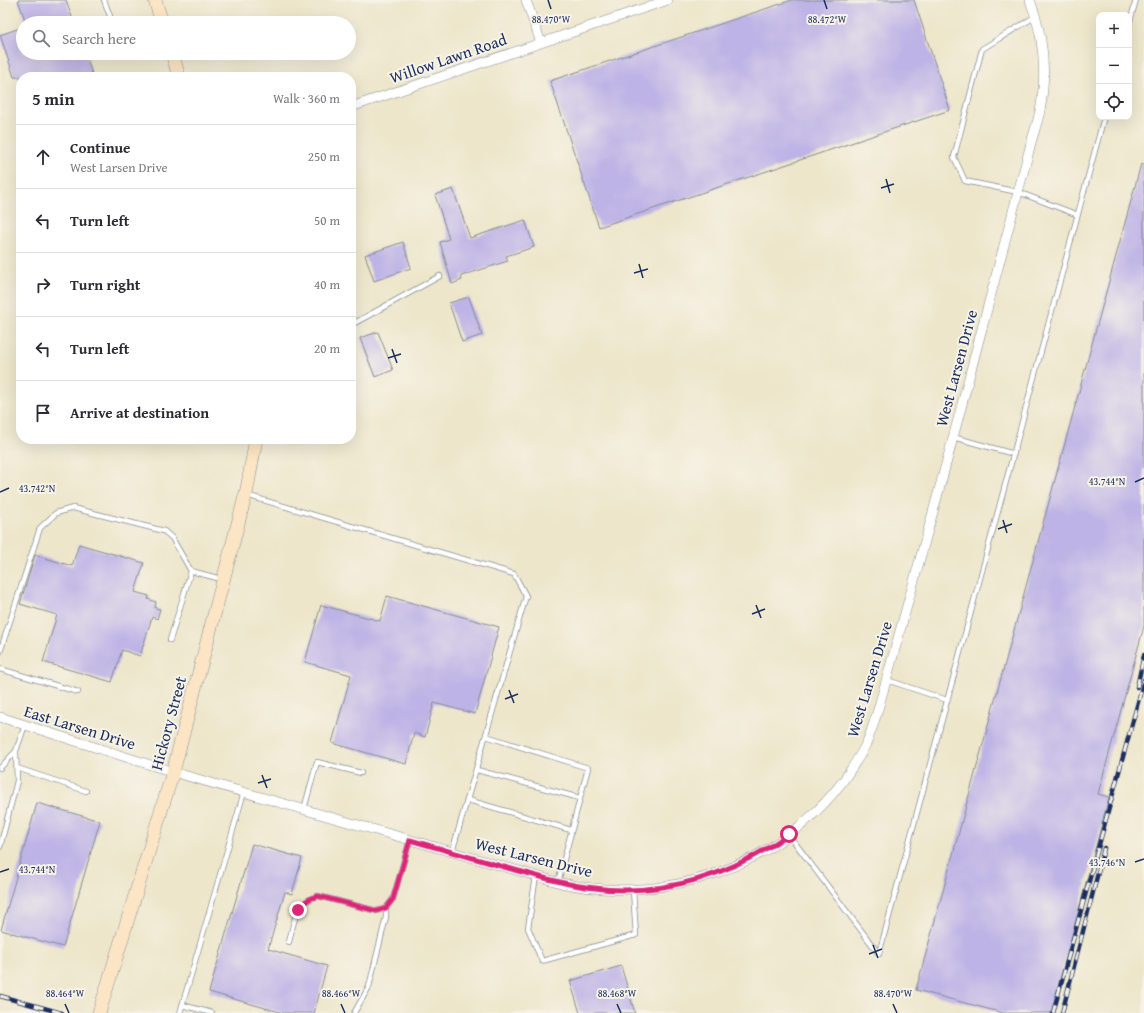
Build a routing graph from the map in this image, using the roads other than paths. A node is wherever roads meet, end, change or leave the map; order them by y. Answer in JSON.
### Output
{"nodes":[{"id":1,"x":104,"y":0,"type":"edge"},
{"id":2,"x":155,"y":0,"type":"edge"},
{"id":3,"x":526,"y":0,"type":"edge"},
{"id":4,"x":668,"y":0,"type":"edge"},
{"id":5,"x":1030,"y":0,"type":"edge"},
{"id":6,"x":1136,"y":0,"type":"edge"},
{"id":7,"x":1132,"y":14,"type":"edge"},
{"id":8,"x":110,"y":16,"type":"dead end"},
{"id":9,"x":160,"y":16,"type":"edge"},
{"id":10,"x":1036,"y":16,"type":"junction"},
{"id":11,"x":541,"y":43,"type":"junction"},
{"id":12,"x":174,"y":60,"type":"edge"},
{"id":13,"x":178,"y":72,"type":"edge"},
{"id":14,"x":356,"y":105,"type":"edge"},
{"id":15,"x":1103,"y":120,"type":"edge"},
{"id":16,"x":1018,"y":192,"type":"junction"},
{"id":17,"x":1078,"y":215,"type":"junction"},
{"id":18,"x":440,"y":276,"type":"dead end"},
{"id":19,"x":356,"y":322,"type":"edge"},
{"id":20,"x":954,"y":437,"type":"junction"},
{"id":21,"x":255,"y":444,"type":"edge"},
{"id":22,"x":1014,"y":454,"type":"junction"},
{"id":23,"x":245,"y":494,"type":"junction"},
{"id":24,"x":191,"y":571,"type":"junction"},
{"id":25,"x":223,"y":580,"type":"junction"},
{"id":26,"x":170,"y":640,"type":"dead end"},
{"id":27,"x":0,"y":652,"type":"edge"},
{"id":28,"x":0,"y":669,"type":"edge"},
{"id":29,"x":887,"y":680,"type":"junction"},
{"id":30,"x":78,"y":692,"type":"dead end"},
{"id":31,"x":948,"y":700,"type":"junction"},
{"id":32,"x":0,"y":717,"type":"edge"},
{"id":33,"x":25,"y":725,"type":"junction"},
{"id":34,"x":486,"y":736,"type":"junction"},
{"id":35,"x":16,"y":751,"type":"junction"},
{"id":36,"x":0,"y":768,"type":"edge"},
{"id":37,"x":17,"y":768,"type":"junction"},
{"id":38,"x":477,"y":770,"type":"junction"},
{"id":39,"x":173,"y":772,"type":"junction"},
{"id":40,"x":361,"y":773,"type":"dead end"},
{"id":41,"x":86,"y":791,"type":"dead end"},
{"id":42,"x":244,"y":792,"type":"junction"},
{"id":43,"x":580,"y":798,"type":"junction"},
{"id":44,"x":468,"y":800,"type":"junction"},
{"id":45,"x":304,"y":809,"type":"junction"},
{"id":46,"x":572,"y":830,"type":"junction"},
{"id":47,"x":789,"y":834,"type":"junction"},
{"id":48,"x":410,"y":840,"type":"junction"},
{"id":49,"x":0,"y":847,"type":"edge"},
{"id":50,"x":452,"y":852,"type":"junction"},
{"id":51,"x":536,"y":876,"type":"junction"},
{"id":52,"x":558,"y":882,"type":"junction"},
{"id":53,"x":633,"y":890,"type":"junction"},
{"id":54,"x":386,"y":908,"type":"junction"},
{"id":55,"x":289,"y":942,"type":"dead end"},
{"id":56,"x":182,"y":1005,"type":"junction"},
{"id":57,"x":99,"y":1013,"type":"edge"},
{"id":58,"x":180,"y":1013,"type":"edge"},
{"id":59,"x":212,"y":1013,"type":"edge"},
{"id":60,"x":354,"y":1013,"type":"edge"}],
"edges":[{"from":1,"to":8,"type":"lane"},
{"from":2,"to":9,"type":"street"},
{"from":3,"to":11,"type":"street"},
{"from":4,"to":11,"type":"street","name":"Willow Lawn Road"},
{"from":5,"to":10,"type":"street","name":"West Larsen Drive"},
{"from":6,"to":7,"type":"lane"},
{"from":10,"to":16,"type":"street","name":"West Larsen Drive"},
{"from":10,"to":16,"type":"lane"},
{"from":11,"to":14,"type":"street","name":"Willow Lawn Road"},
{"from":12,"to":13,"type":"street"},
{"from":15,"to":17,"type":"lane"},
{"from":16,"to":17,"type":"lane"},
{"from":16,"to":20,"type":"street","name":"West Larsen Drive"},
{"from":17,"to":22,"type":"lane"},
{"from":18,"to":19,"type":"lane"},
{"from":20,"to":22,"type":"lane"},
{"from":20,"to":29,"type":"street","name":"West Larsen Drive"},
{"from":21,"to":23,"type":"street","name":"Hickory Street"},
{"from":22,"to":31,"type":"lane"},
{"from":23,"to":25,"type":"street","name":"Hickory Street"},
{"from":23,"to":34,"type":"lane"},
{"from":24,"to":25,"type":"lane"},
{"from":24,"to":26,"type":"lane"},
{"from":24,"to":27,"type":"lane"},
{"from":25,"to":39,"type":"street","name":"Hickory Street"},
{"from":28,"to":30,"type":"lane"},
{"from":29,"to":31,"type":"lane"},
{"from":29,"to":47,"type":"street","name":"West Larsen Drive"},
{"from":31,"to":47,"type":"lane"},
{"from":32,"to":33,"type":"street","name":"East Larsen Drive"},
{"from":33,"to":35,"type":"lane"},
{"from":33,"to":39,"type":"street","name":"East Larsen Drive"},
{"from":34,"to":38,"type":"lane"},
{"from":34,"to":43,"type":"lane"},
{"from":35,"to":36,"type":"lane"},
{"from":35,"to":37,"type":"lane"},
{"from":37,"to":41,"type":"lane"},
{"from":37,"to":49,"type":"lane"},
{"from":38,"to":43,"type":"lane"},
{"from":38,"to":44,"type":"lane"},
{"from":39,"to":42,"type":"street","name":"West Larsen Drive"},
{"from":39,"to":57,"type":"street","name":"Hickory Street"},
{"from":40,"to":45,"type":"lane"},
{"from":42,"to":45,"type":"street","name":"West Larsen Drive"},
{"from":42,"to":56,"type":"lane"},
{"from":43,"to":46,"type":"lane"},
{"from":44,"to":46,"type":"lane"},
{"from":44,"to":50,"type":"lane"},
{"from":45,"to":48,"type":"street","name":"West Larsen Drive"},
{"from":46,"to":52,"type":"lane"},
{"from":47,"to":53,"type":"street","name":"West Larsen Drive"},
{"from":48,"to":50,"type":"street","name":"West Larsen Drive"},
{"from":48,"to":54,"type":"lane"},
{"from":50,"to":51,"type":"street","name":"West Larsen Drive"},
{"from":51,"to":52,"type":"street","name":"West Larsen Drive"},
{"from":51,"to":53,"type":"lane"},
{"from":52,"to":53,"type":"street","name":"West Larsen Drive"},
{"from":54,"to":55,"type":"lane"},
{"from":54,"to":60,"type":"lane"},
{"from":56,"to":58,"type":"lane"},
{"from":56,"to":59,"type":"lane"}]}
